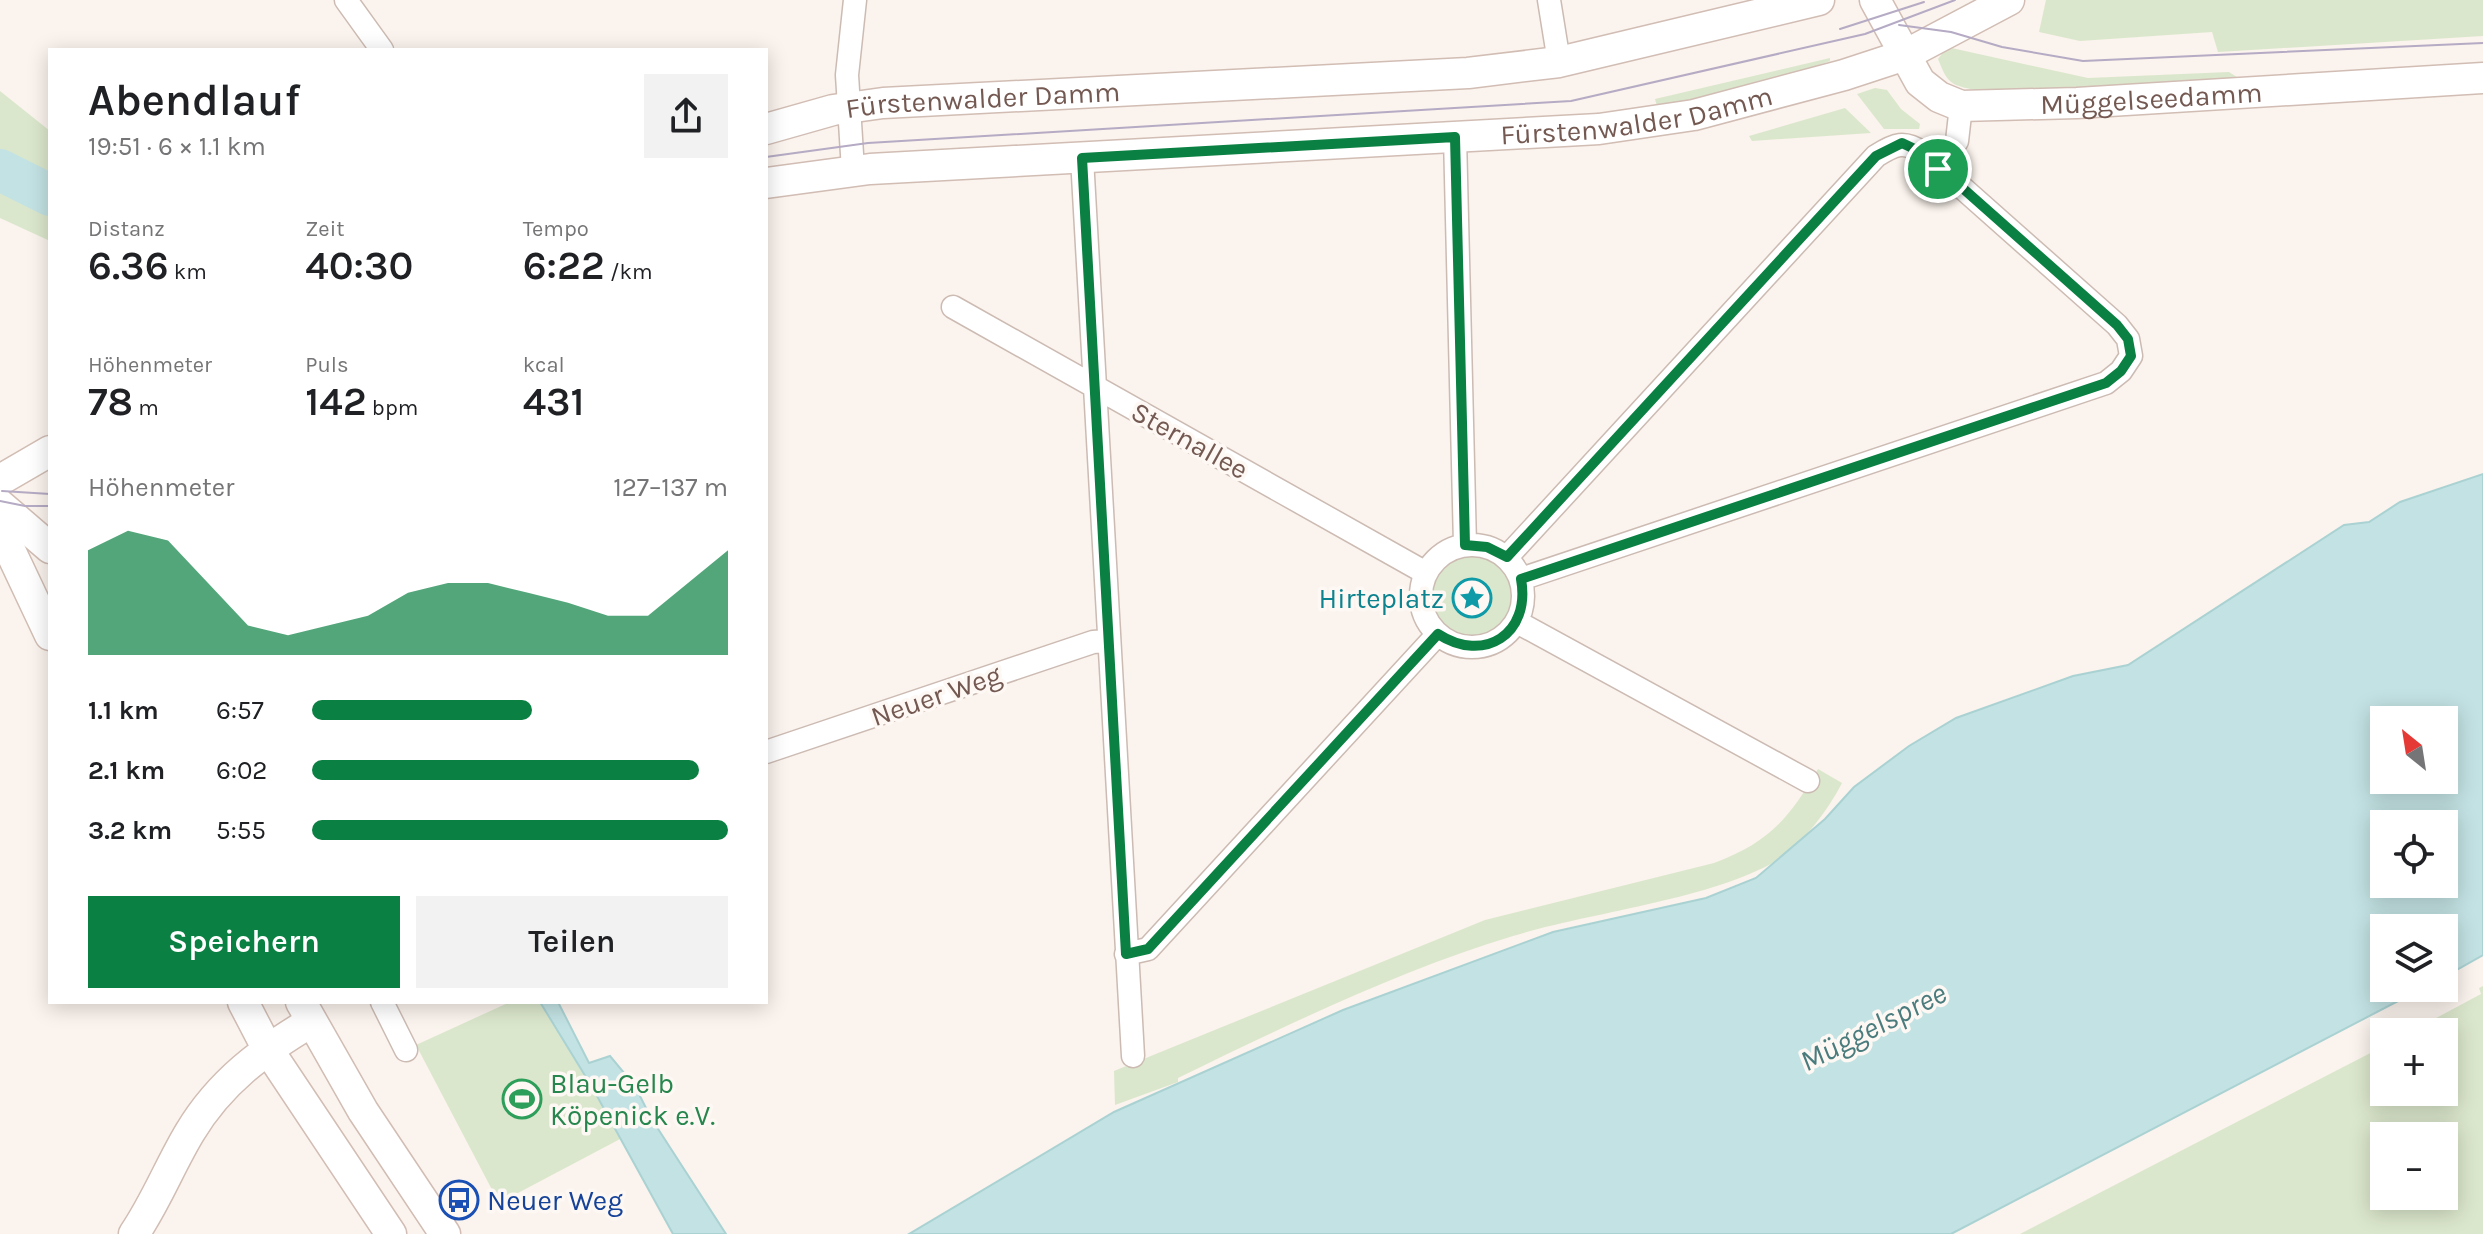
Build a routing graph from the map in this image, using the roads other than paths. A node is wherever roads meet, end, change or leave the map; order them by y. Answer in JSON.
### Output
{"nodes":[{"id":1,"x":346,"y":0,"type":"edge"},
{"id":2,"x":855,"y":0,"type":"edge"},
{"id":3,"x":1549,"y":0,"type":"edge"},
{"id":4,"x":1819,"y":0,"type":"edge"},
{"id":5,"x":1875,"y":0,"type":"edge"},
{"id":6,"x":2009,"y":0,"type":"edge"},
{"id":7,"x":381,"y":48,"type":"edge"},
{"id":8,"x":1905,"y":55,"type":"junction"},
{"id":9,"x":1559,"y":62,"type":"junction"},
{"id":10,"x":2483,"y":78,"type":"edge"},
{"id":11,"x":1961,"y":106,"type":"junction"},
{"id":12,"x":849,"y":107,"type":"junction"},
{"id":13,"x":768,"y":128,"type":"edge"},
{"id":14,"x":1455,"y":137,"type":"junction"},
{"id":15,"x":1082,"y":158,"type":"junction"},
{"id":16,"x":1938,"y":169,"type":"junction"},
{"id":17,"x":853,"y":170,"type":"junction"},
{"id":18,"x":768,"y":183,"type":"edge"},
{"id":19,"x":953,"y":307,"type":"dead end"},
{"id":20,"x":1093,"y":386,"type":"junction"},
{"id":21,"x":48,"y":452,"type":"edge"},
{"id":22,"x":0,"y":480,"type":"edge"},
{"id":23,"x":0,"y":505,"type":"edge"},
{"id":24,"x":0,"y":529,"type":"edge"},
{"id":25,"x":1465,"y":545,"type":"junction"},
{"id":26,"x":48,"y":546,"type":"edge"},
{"id":27,"x":48,"y":555,"type":"edge"},
{"id":28,"x":12,"y":557,"type":"junction"},
{"id":29,"x":1507,"y":557,"type":"junction"},
{"id":30,"x":1426,"y":573,"type":"junction"},
{"id":31,"x":1521,"y":579,"type":"junction"},
{"id":32,"x":1517,"y":622,"type":"junction"},
{"id":33,"x":48,"y":631,"type":"edge"},
{"id":34,"x":1438,"y":634,"type":"junction"},
{"id":35,"x":1107,"y":641,"type":"junction"},
{"id":36,"x":768,"y":751,"type":"edge"},
{"id":37,"x":1808,"y":781,"type":"dead end"},
{"id":38,"x":1126,"y":954,"type":"junction"},
{"id":39,"x":244,"y":1004,"type":"edge"},
{"id":40,"x":383,"y":1004,"type":"edge"},
{"id":41,"x":306,"y":1012,"type":"edge"},
{"id":42,"x":267,"y":1048,"type":"junction"},
{"id":43,"x":406,"y":1050,"type":"dead end"},
{"id":44,"x":1133,"y":1056,"type":"dead end"},
{"id":45,"x":134,"y":1234,"type":"edge"},
{"id":46,"x":391,"y":1234,"type":"edge"},
{"id":47,"x":445,"y":1234,"type":"edge"}],
"edges":[{"from":1,"to":7,"type":"street"},
{"from":2,"to":12,"type":"street"},
{"from":3,"to":9,"type":"street"},
{"from":4,"to":9,"type":"main road","name":"Fürstenwalder Damm"},
{"from":5,"to":8,"type":"main road","name":"Müggelseedamm"},
{"from":6,"to":8,"type":"main road","name":"Fürstenwalder Damm"},
{"from":8,"to":11,"type":"main road","name":"Müggelseedamm"},
{"from":8,"to":14,"type":"main road","name":"Fürstenwalder Damm"},
{"from":9,"to":12,"type":"main road","name":"Fürstenwalder Damm"},
{"from":10,"to":11,"type":"main road","name":"Müggelseedamm"},
{"from":11,"to":16,"type":"street"},
{"from":12,"to":13,"type":"main road","name":"Fürstenwalder Damm"},
{"from":12,"to":17,"type":"street"},
{"from":14,"to":15,"type":"main road","name":"Fürstenwalder Damm"},
{"from":14,"to":25,"type":"street"},
{"from":15,"to":17,"type":"main road","name":"Fürstenwalder Damm"},
{"from":15,"to":20,"type":"street"},
{"from":16,"to":29,"type":"street"},
{"from":16,"to":31,"type":"street"},
{"from":17,"to":18,"type":"main road","name":"Fürstenwalder Damm"},
{"from":19,"to":20,"type":"street","name":"Sternallee"},
{"from":20,"to":30,"type":"street","name":"Sternallee"},
{"from":20,"to":35,"type":"street"},
{"from":21,"to":22,"type":"main road"},
{"from":23,"to":26,"type":"main road"},
{"from":24,"to":28,"type":"main road"},
{"from":25,"to":29,"type":"street"},
{"from":25,"to":30,"type":"street"},
{"from":27,"to":28,"type":"main road"},
{"from":28,"to":33,"type":"main road"},
{"from":29,"to":31,"type":"street"},
{"from":30,"to":34,"type":"street"},
{"from":31,"to":32,"type":"street"},
{"from":32,"to":34,"type":"street"},
{"from":32,"to":37,"type":"street"},
{"from":34,"to":38,"type":"street"},
{"from":35,"to":36,"type":"street","name":"Neuer Weg"},
{"from":35,"to":38,"type":"street"},
{"from":38,"to":44,"type":"street"},
{"from":39,"to":42,"type":"main road"},
{"from":40,"to":43,"type":"street"},
{"from":41,"to":42,"type":"main road"},
{"from":41,"to":47,"type":"main road"},
{"from":42,"to":45,"type":"main road"},
{"from":42,"to":46,"type":"main road"}]}
